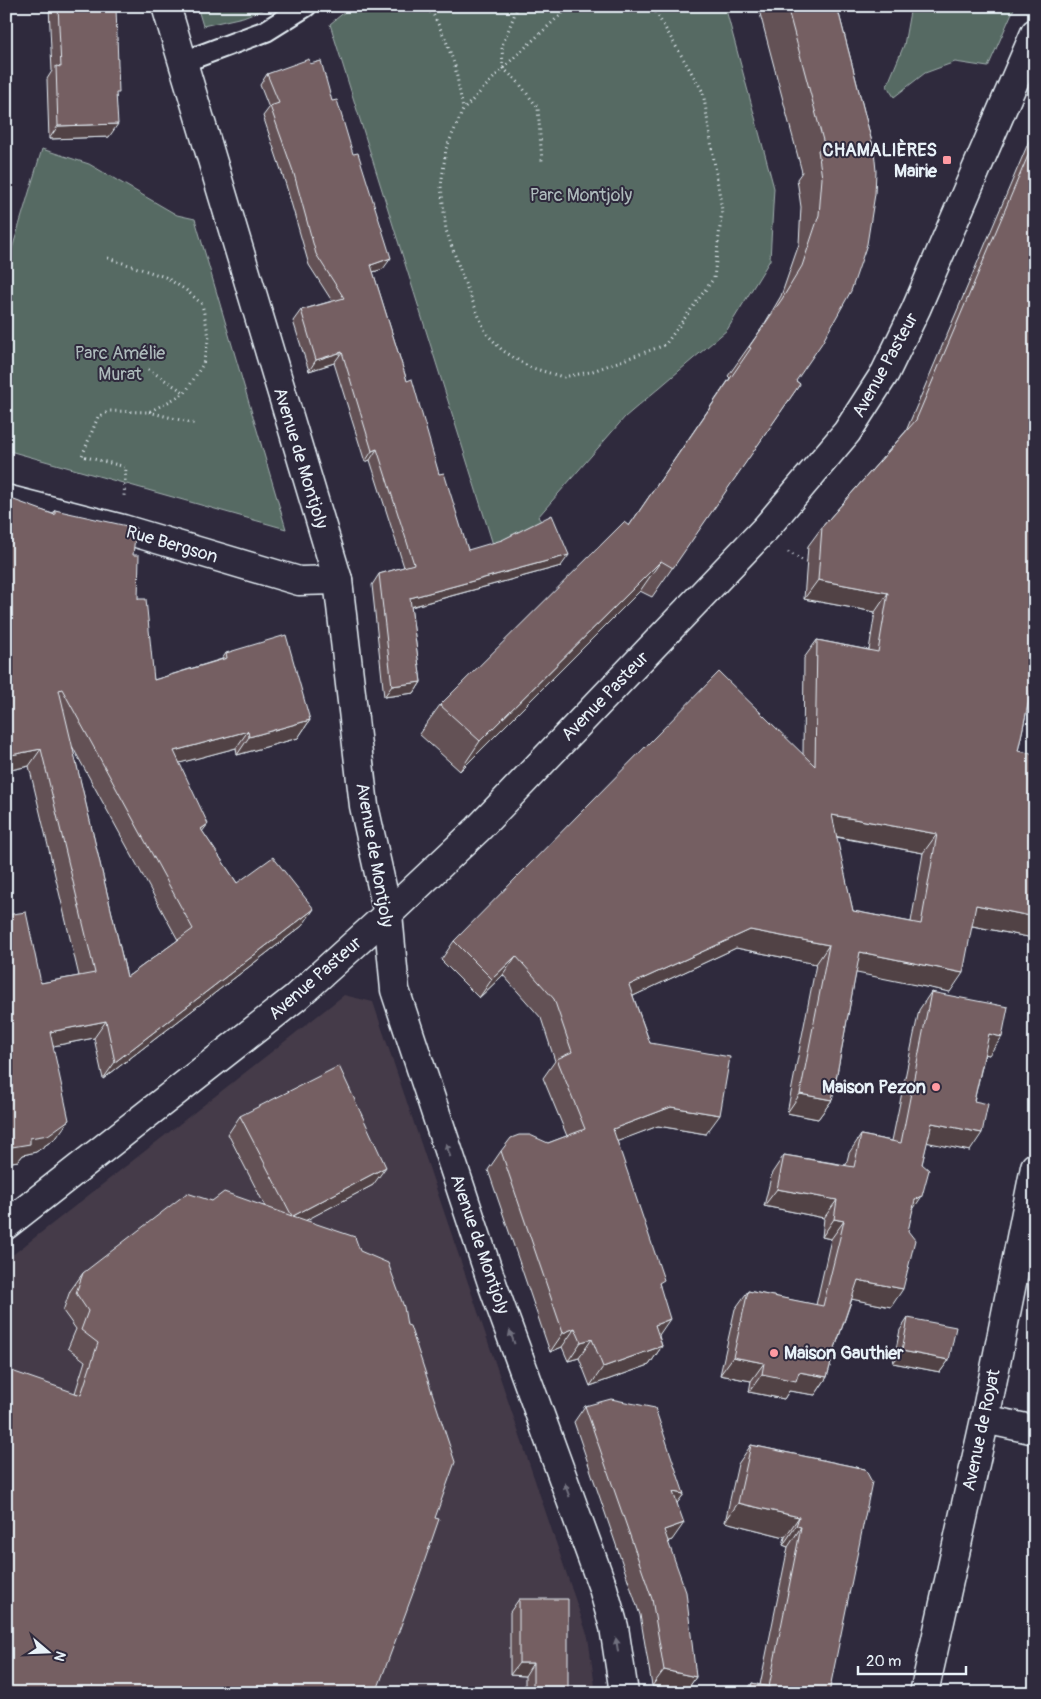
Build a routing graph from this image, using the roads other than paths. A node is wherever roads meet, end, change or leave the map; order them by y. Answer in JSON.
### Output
{"nodes":[{"id":1,"x":166,"y":6,"type":"edge"},
{"id":2,"x":306,"y":6,"type":"edge"},
{"id":3,"x":1035,"y":33,"type":"edge"},
{"id":4,"x":183,"y":62,"type":"junction"},
{"id":5,"x":6,"y":499,"type":"edge"},
{"id":6,"x":338,"y":580,"type":"junction"},
{"id":7,"x":388,"y":914,"type":"junction"},
{"id":8,"x":1035,"y":1167,"type":"edge"},
{"id":9,"x":6,"y":1225,"type":"edge"},
{"id":10,"x":985,"y":1419,"type":"junction"},
{"id":11,"x":1035,"y":1430,"type":"edge"},
{"id":12,"x":624,"y":1693,"type":"edge"},
{"id":13,"x":924,"y":1693,"type":"edge"}],
"edges":[{"from":1,"to":4,"type":"street","name":"Avenue de Montjoly"},
{"from":2,"to":4,"type":"lane"},
{"from":3,"to":7,"type":"street","name":"Avenue Pasteur"},
{"from":4,"to":6,"type":"street","name":"Avenue de Montjoly"},
{"from":5,"to":6,"type":"street","name":"Rue Bergson"},
{"from":6,"to":7,"type":"street","name":"Avenue de Montjoly"},
{"from":7,"to":9,"type":"street","name":"Avenue Pasteur"},
{"from":12,"to":7,"type":"street","name":"Avenue de Montjoly","one_way":true},
{"from":8,"to":10,"type":"street","name":"Avenue de Royat"},
{"from":10,"to":11,"type":"street"},
{"from":10,"to":13,"type":"street","name":"Avenue de Royat"}]}
